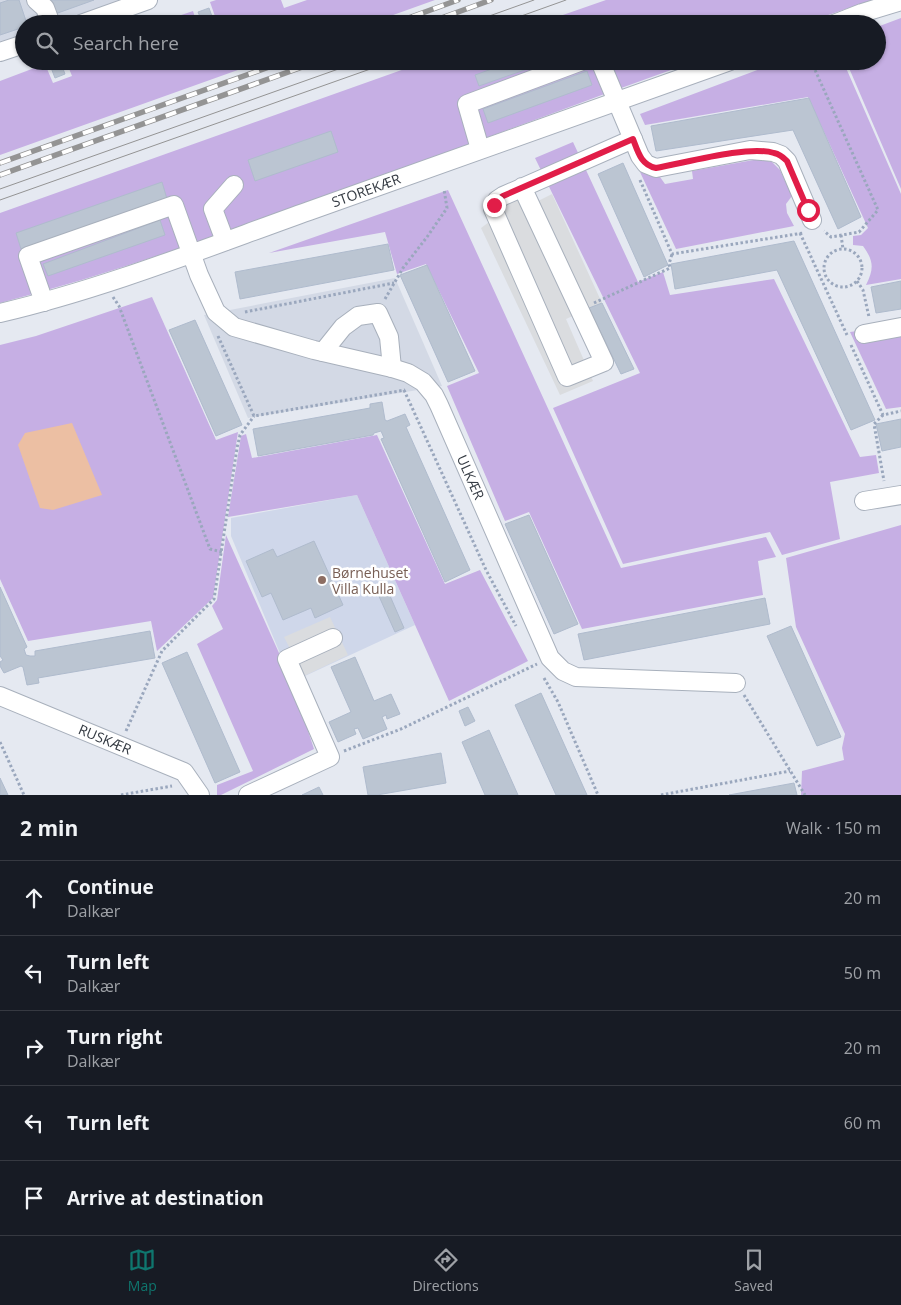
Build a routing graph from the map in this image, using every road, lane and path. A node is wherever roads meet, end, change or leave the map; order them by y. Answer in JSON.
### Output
{"nodes":[{"id":1,"x":36,"y":0,"type":"edge"},
{"id":2,"x":148,"y":0,"type":"edge"},
{"id":3,"x":901,"y":1,"type":"edge"},
{"id":4,"x":860,"y":6,"type":"edge"},
{"id":5,"x":48,"y":15,"type":"edge"},
{"id":6,"x":106,"y":15,"type":"edge"},
{"id":7,"x":847,"y":15,"type":"edge"},
{"id":8,"x":15,"y":47,"type":"edge"},
{"id":9,"x":0,"y":52,"type":"edge"},
{"id":10,"x":558,"y":70,"type":"edge"},
{"id":11,"x":604,"y":70,"type":"edge"},
{"id":12,"x":705,"y":70,"type":"edge"},
{"id":13,"x":815,"y":70,"type":"edge"},
{"id":14,"x":618,"y":101,"type":"junction"},
{"id":15,"x":633,"y":139,"type":"junction"},
{"id":16,"x":480,"y":149,"type":"junction"},
{"id":17,"x":638,"y":176,"type":"dead end"},
{"id":18,"x":234,"y":185,"type":"dead end"},
{"id":19,"x":522,"y":187,"type":"junction"},
{"id":20,"x":444,"y":189,"type":"dead end"},
{"id":21,"x":814,"y":223,"type":"junction"},
{"id":22,"x":841,"y":235,"type":"junction"},
{"id":23,"x":226,"y":241,"type":"junction"},
{"id":24,"x":843,"y":249,"type":"junction"},
{"id":25,"x":191,"y":254,"type":"junction"},
{"id":26,"x":672,"y":254,"type":"junction"},
{"id":27,"x":856,"y":281,"type":"junction"},
{"id":28,"x":106,"y":282,"type":"junction"},
{"id":29,"x":394,"y":284,"type":"junction"},
{"id":30,"x":44,"y":302,"type":"junction"},
{"id":31,"x":580,"y":309,"type":"junction"},
{"id":32,"x":0,"y":313,"type":"edge"},
{"id":33,"x":378,"y":313,"type":"junction"},
{"id":34,"x":218,"y":322,"type":"junction"},
{"id":35,"x":901,"y":327,"type":"edge"},
{"id":36,"x":867,"y":333,"type":"joint"},
{"id":37,"x":323,"y":352,"type":"junction"},
{"id":38,"x":392,"y":368,"type":"junction"},
{"id":39,"x":428,"y":387,"type":"junction"},
{"id":40,"x":404,"y":390,"type":"junction"},
{"id":41,"x":883,"y":414,"type":"dead end"},
{"id":42,"x":254,"y":416,"type":"junction"},
{"id":43,"x":894,"y":496,"type":"edge"},
{"id":44,"x":864,"y":501,"type":"dead end"},
{"id":45,"x":222,"y":552,"type":"junction"},
{"id":46,"x":518,"y":630,"type":"dead end"},
{"id":47,"x":333,"y":638,"type":"dead end"},
{"id":48,"x":532,"y":656,"type":"dead end"},
{"id":49,"x":543,"y":661,"type":"junction"},
{"id":50,"x":736,"y":683,"type":"joint"},
{"id":51,"x":0,"y":696,"type":"edge"},
{"id":52,"x":0,"y":742,"type":"edge"},
{"id":53,"x":119,"y":745,"type":"junction"},
{"id":54,"x":330,"y":757,"type":"junction"},
{"id":55,"x":790,"y":771,"type":"junction"},
{"id":56,"x":196,"y":789,"type":"edge"},
{"id":57,"x":24,"y":795,"type":"edge"},
{"id":58,"x":121,"y":795,"type":"edge"},
{"id":59,"x":248,"y":795,"type":"edge"},
{"id":60,"x":598,"y":795,"type":"edge"},
{"id":61,"x":661,"y":795,"type":"edge"},
{"id":62,"x":805,"y":795,"type":"edge"}],
"edges":[{"from":1,"to":5,"type":"street"},
{"from":2,"to":6,"type":"street"},
{"from":3,"to":4,"type":"street"},
{"from":4,"to":7,"type":"street"},
{"from":8,"to":9,"type":"street"},
{"from":10,"to":16,"type":"street"},
{"from":11,"to":14,"type":"street"},
{"from":12,"to":14,"type":"street","name":"STOREKÆR"},
{"from":13,"to":22,"type":"path"},
{"from":14,"to":15,"type":"street"},
{"from":14,"to":16,"type":"street","name":"STOREKÆR"},
{"from":15,"to":19,"type":"street"},
{"from":15,"to":21,"type":"street"},
{"from":16,"to":23,"type":"street","name":"STOREKÆR"},
{"from":17,"to":26,"type":"path"},
{"from":18,"to":23,"type":"street"},
{"from":19,"to":31,"type":"street"},
{"from":19,"to":31,"type":"street"},
{"from":20,"to":29,"type":"path"},
{"from":21,"to":22,"type":"path"},
{"from":21,"to":26,"type":"path"},
{"from":22,"to":24,"type":"path"},
{"from":23,"to":25,"type":"street","name":"STOREKÆR"},
{"from":24,"to":27,"type":"path"},
{"from":24,"to":27,"type":"path"},
{"from":25,"to":28,"type":"street","name":"STOREKÆR"},
{"from":25,"to":30,"type":"street","name":"ULKÆR"},
{"from":25,"to":34,"type":"street","name":"ULKÆR"},
{"from":26,"to":31,"type":"path"},
{"from":27,"to":36,"type":"path"},
{"from":28,"to":30,"type":"street","name":"STOREKÆR"},
{"from":28,"to":45,"type":"path"},
{"from":29,"to":33,"type":"path"},
{"from":29,"to":34,"type":"path"},
{"from":30,"to":32,"type":"street","name":"STOREKÆR"},
{"from":33,"to":37,"type":"street"},
{"from":33,"to":38,"type":"street"},
{"from":34,"to":37,"type":"street","name":"ULKÆR"},
{"from":34,"to":42,"type":"path"},
{"from":35,"to":36,"type":"street"},
{"from":37,"to":38,"type":"street","name":"ULKÆR"},
{"from":38,"to":39,"type":"street","name":"ULKÆR"},
{"from":39,"to":40,"type":"path"},
{"from":39,"to":49,"type":"street","name":"ULKÆR"},
{"from":40,"to":42,"type":"path"},
{"from":40,"to":46,"type":"path"},
{"from":41,"to":43,"type":"path"},
{"from":42,"to":45,"type":"path"},
{"from":43,"to":44,"type":"street"},
{"from":45,"to":53,"type":"path"},
{"from":47,"to":54,"type":"street"},
{"from":48,"to":49,"type":"path"},
{"from":49,"to":50,"type":"street","name":"ULKÆR"},
{"from":49,"to":54,"type":"path"},
{"from":49,"to":60,"type":"path"},
{"from":50,"to":55,"type":"path"},
{"from":51,"to":53,"type":"street","name":"RUSKÆR"},
{"from":52,"to":57,"type":"path"},
{"from":53,"to":56,"type":"street","name":"RUSKÆR"},
{"from":54,"to":59,"type":"street"},
{"from":55,"to":61,"type":"path"},
{"from":55,"to":62,"type":"path"},
{"from":56,"to":58,"type":"path"}]}
